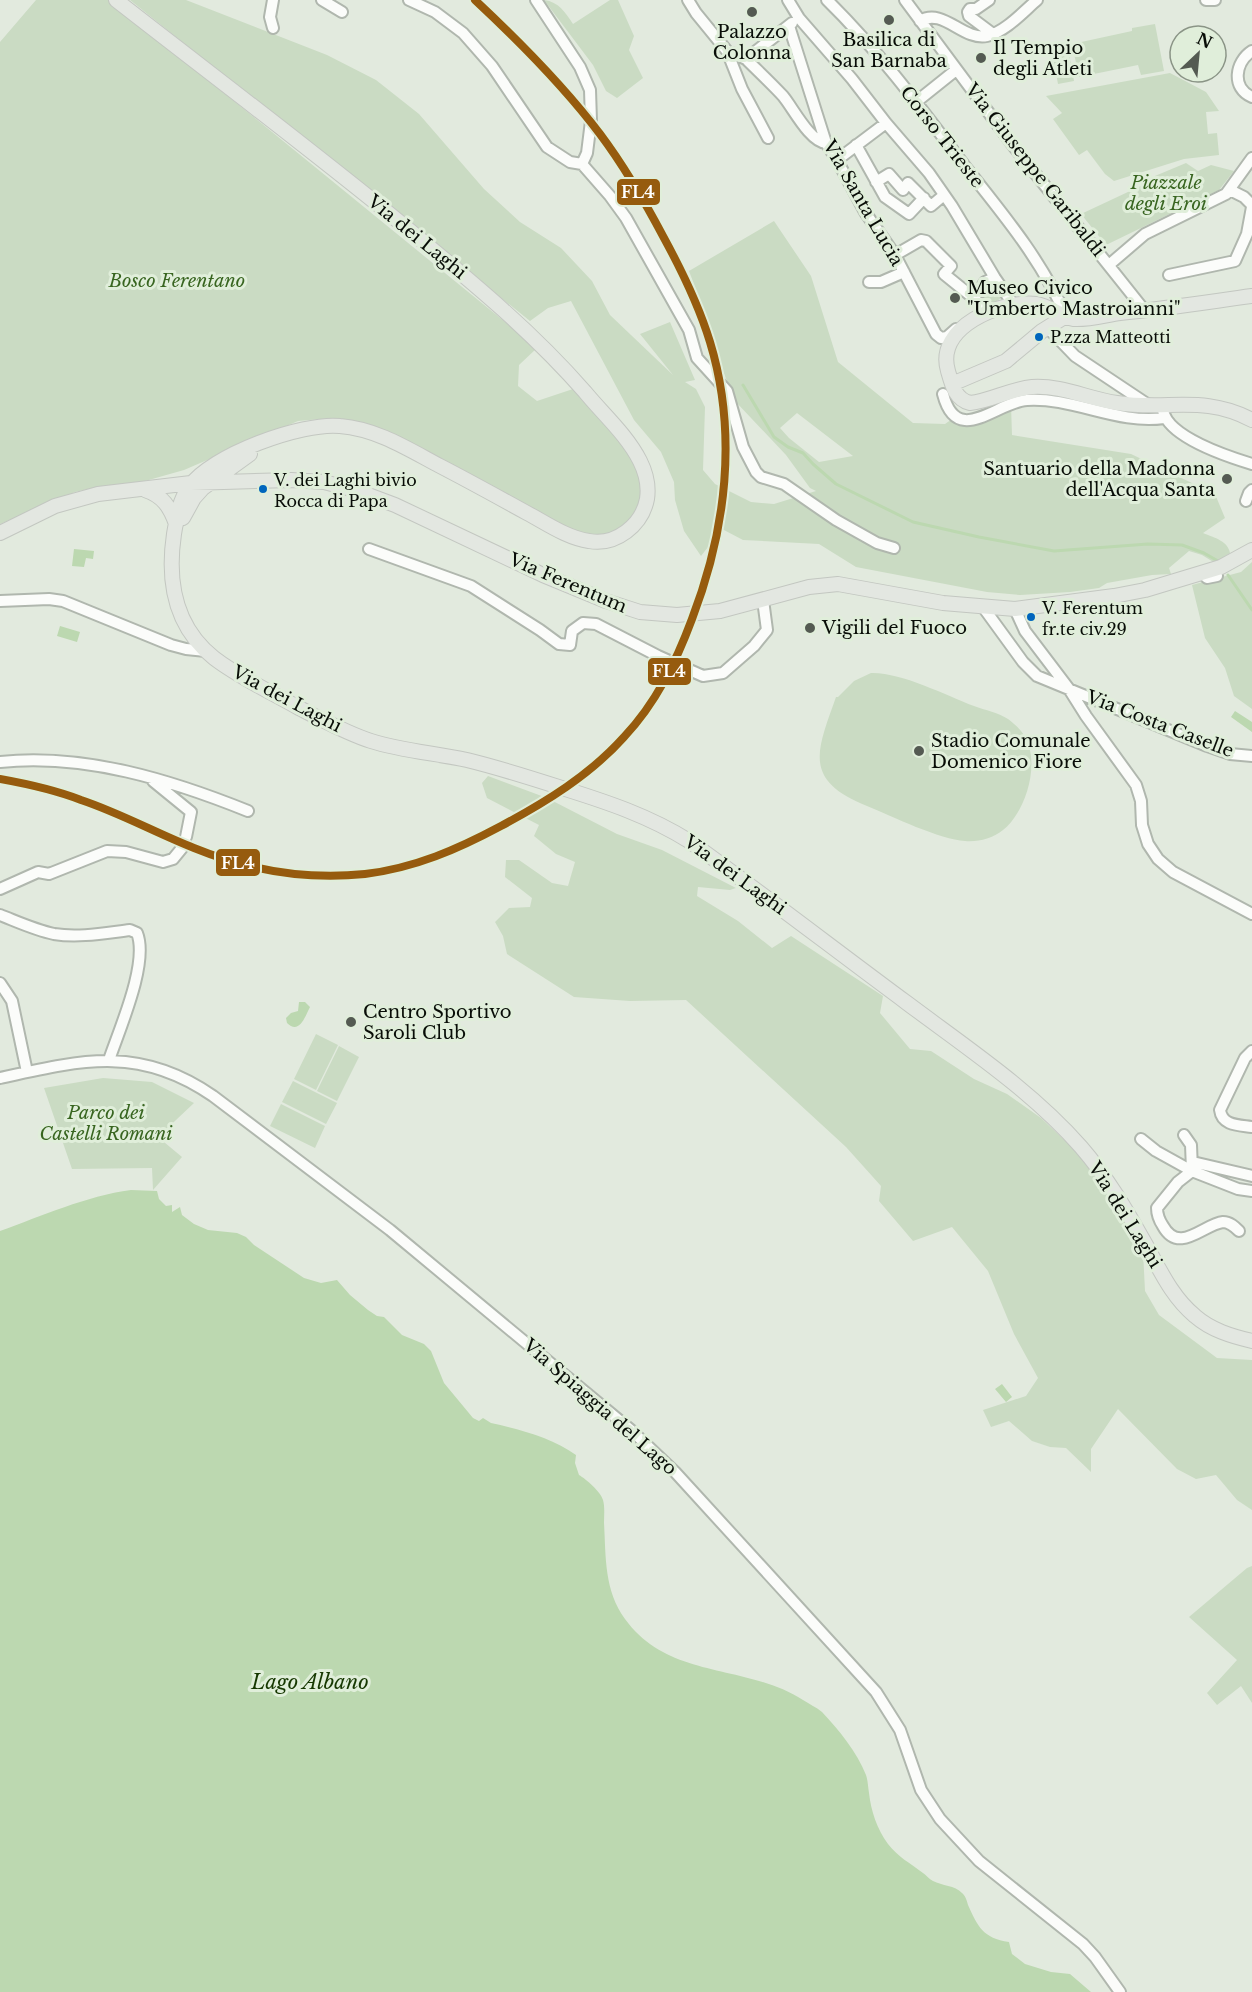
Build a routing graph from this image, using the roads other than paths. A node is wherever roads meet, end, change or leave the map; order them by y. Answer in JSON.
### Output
{"nodes":[{"id":1,"x":116,"y":0,"type":"edge"},
{"id":2,"x":273,"y":0,"type":"edge"},
{"id":3,"x":322,"y":0,"type":"edge"},
{"id":4,"x":409,"y":0,"type":"edge"},
{"id":5,"x":536,"y":0,"type":"edge"},
{"id":6,"x":688,"y":0,"type":"edge"},
{"id":7,"x":788,"y":0,"type":"edge"},
{"id":8,"x":827,"y":0,"type":"edge"},
{"id":9,"x":905,"y":0,"type":"edge"},
{"id":10,"x":989,"y":0,"type":"edge"},
{"id":11,"x":1037,"y":0,"type":"edge"},
{"id":12,"x":1206,"y":0,"type":"edge"},
{"id":13,"x":1215,"y":0,"type":"edge"},
{"id":14,"x":342,"y":12,"type":"dead end"},
{"id":15,"x":799,"y":18,"type":"junction"},
{"id":16,"x":920,"y":21,"type":"junction"},
{"id":17,"x":789,"y":26,"type":"junction"},
{"id":18,"x":273,"y":27,"type":"dead end"},
{"id":19,"x":993,"y":34,"type":"junction"},
{"id":20,"x":727,"y":51,"type":"junction"},
{"id":21,"x":1252,"y":51,"type":"edge"},
{"id":22,"x":746,"y":59,"type":"junction"},
{"id":23,"x":956,"y":70,"type":"junction"},
{"id":24,"x":1252,"y":97,"type":"edge"},
{"id":25,"x":916,"y":102,"type":"junction"},
{"id":26,"x":886,"y":123,"type":"junction"},
{"id":27,"x":768,"y":138,"type":"dead end"},
{"id":28,"x":826,"y":143,"type":"junction"},
{"id":29,"x":856,"y":145,"type":"junction"},
{"id":30,"x":1251,"y":159,"type":"edge"},
{"id":31,"x":837,"y":160,"type":"junction"},
{"id":32,"x":582,"y":164,"type":"junction"},
{"id":33,"x":876,"y":182,"type":"junction"},
{"id":34,"x":1230,"y":190,"type":"junction"},
{"id":35,"x":944,"y":195,"type":"junction"},
{"id":36,"x":924,"y":198,"type":"junction"},
{"id":37,"x":1252,"y":206,"type":"edge"},
{"id":38,"x":895,"y":255,"type":"junction"},
{"id":39,"x":1112,"y":262,"type":"junction"},
{"id":40,"x":904,"y":272,"type":"junction"},
{"id":41,"x":1169,"y":275,"type":"dead end"},
{"id":42,"x":995,"y":278,"type":"junction"},
{"id":43,"x":868,"y":282,"type":"dead end"},
{"id":44,"x":1252,"y":296,"type":"edge"},
{"id":45,"x":974,"y":298,"type":"junction"},
{"id":46,"x":1013,"y":304,"type":"junction"},
{"id":47,"x":990,"y":309,"type":"junction"},
{"id":48,"x":1145,"y":311,"type":"junction"},
{"id":49,"x":1066,"y":316,"type":"junction"},
{"id":50,"x":1047,"y":328,"type":"junction"},
{"id":51,"x":947,"y":389,"type":"junction"},
{"id":52,"x":1159,"y":410,"type":"junction"},
{"id":53,"x":1252,"y":420,"type":"edge"},
{"id":54,"x":274,"y":438,"type":"junction"},
{"id":55,"x":245,"y":457,"type":"junction"},
{"id":56,"x":215,"y":463,"type":"junction"},
{"id":57,"x":1252,"y":464,"type":"edge"},
{"id":58,"x":260,"y":481,"type":"junction"},
{"id":59,"x":209,"y":482,"type":"junction"},
{"id":60,"x":239,"y":482,"type":"junction"},
{"id":61,"x":191,"y":483,"type":"junction"},
{"id":62,"x":142,"y":490,"type":"junction"},
{"id":63,"x":1252,"y":490,"type":"edge"},
{"id":64,"x":1246,"y":501,"type":"dead end"},
{"id":65,"x":186,"y":512,"type":"junction"},
{"id":66,"x":175,"y":529,"type":"junction"},
{"id":67,"x":0,"y":533,"type":"edge"},
{"id":68,"x":894,"y":548,"type":"dead end"},
{"id":69,"x":369,"y":549,"type":"dead end"},
{"id":70,"x":1252,"y":550,"type":"edge"},
{"id":71,"x":1202,"y":573,"type":"junction"},
{"id":72,"x":1217,"y":576,"type":"dead end"},
{"id":73,"x":763,"y":600,"type":"junction"},
{"id":74,"x":0,"y":601,"type":"edge"},
{"id":75,"x":982,"y":607,"type":"junction"},
{"id":76,"x":1016,"y":609,"type":"junction"},
{"id":77,"x":207,"y":651,"type":"junction"},
{"id":78,"x":1069,"y":688,"type":"junction"},
{"id":79,"x":1252,"y":756,"type":"edge"},
{"id":80,"x":0,"y":762,"type":"edge"},
{"id":81,"x":147,"y":777,"type":"junction"},
{"id":82,"x":248,"y":811,"type":"dead end"},
{"id":83,"x":186,"y":837,"type":"dead end"},
{"id":84,"x":182,"y":848,"type":"dead end"},
{"id":85,"x":0,"y":889,"type":"edge"},
{"id":86,"x":1252,"y":914,"type":"edge"},
{"id":87,"x":0,"y":915,"type":"edge"},
{"id":88,"x":0,"y":983,"type":"edge"},
{"id":89,"x":1252,"y":1051,"type":"edge"},
{"id":90,"x":109,"y":1060,"type":"junction"},
{"id":91,"x":27,"y":1072,"type":"junction"},
{"id":92,"x":0,"y":1078,"type":"edge"},
{"id":93,"x":1252,"y":1127,"type":"edge"},
{"id":94,"x":1184,"y":1135,"type":"dead end"},
{"id":95,"x":1141,"y":1139,"type":"dead end"},
{"id":96,"x":1194,"y":1167,"type":"junction"},
{"id":97,"x":1252,"y":1176,"type":"edge"},
{"id":98,"x":1252,"y":1191,"type":"edge"},
{"id":99,"x":1239,"y":1231,"type":"dead end"},
{"id":100,"x":1252,"y":1341,"type":"edge"},
{"id":101,"x":1120,"y":1992,"type":"edge"}],
"edges":[{"from":1,"to":54,"type":"main road","name":"Via dei Laghi"},
{"from":2,"to":18,"type":"street"},
{"from":3,"to":14,"type":"street"},
{"from":4,"to":32,"type":"street"},
{"from":5,"to":32,"type":"street"},
{"from":6,"to":20,"type":"street"},
{"from":7,"to":15,"type":"street"},
{"from":8,"to":25,"type":"street","name":"Corso Trieste"},
{"from":9,"to":16,"type":"street","name":"Via Giuseppe Garibaldi"},
{"from":10,"to":19,"type":"street"},
{"from":11,"to":19,"type":"street"},
{"from":12,"to":13,"type":"street"},
{"from":15,"to":17,"type":"street"},
{"from":15,"to":26,"type":"street"},
{"from":16,"to":19,"type":"street"},
{"from":16,"to":23,"type":"street","name":"Via Giuseppe Garibaldi"},
{"from":17,"to":22,"type":"street"},
{"from":17,"to":28,"type":"street","name":"Via Santa Lucia"},
{"from":20,"to":22,"type":"street"},
{"from":20,"to":27,"type":"street"},
{"from":21,"to":24,"type":"street"},
{"from":22,"to":28,"type":"street"},
{"from":23,"to":25,"type":"street"},
{"from":23,"to":39,"type":"street","name":"Via Giuseppe Garibaldi"},
{"from":25,"to":49,"type":"street","name":"Corso Trieste"},
{"from":26,"to":29,"type":"street"},
{"from":26,"to":35,"type":"street"},
{"from":28,"to":31,"type":"street","name":"Via Santa Lucia"},
{"from":29,"to":31,"type":"street"},
{"from":29,"to":33,"type":"street"},
{"from":30,"to":34,"type":"street"},
{"from":31,"to":38,"type":"street","name":"Via Santa Lucia"},
{"from":32,"to":68,"type":"street"},
{"from":33,"to":36,"type":"street"},
{"from":33,"to":36,"type":"street"},
{"from":34,"to":37,"type":"street"},
{"from":34,"to":39,"type":"street"},
{"from":35,"to":36,"type":"street"},
{"from":35,"to":42,"type":"street"},
{"from":37,"to":41,"type":"street"},
{"from":38,"to":40,"type":"street","name":"Via Santa Lucia"},
{"from":38,"to":45,"type":"street"},
{"from":39,"to":48,"type":"street","name":"Via Giuseppe Garibaldi"},
{"from":40,"to":43,"type":"street"},
{"from":40,"to":47,"type":"street","name":"Via Santa Lucia"},
{"from":42,"to":45,"type":"street"},
{"from":42,"to":46,"type":"street"},
{"from":44,"to":48,"type":"main road"},
{"from":45,"to":47,"type":"street"},
{"from":46,"to":47,"type":"main road"},
{"from":46,"to":49,"type":"main road"},
{"from":47,"to":51,"type":"main road"},
{"from":48,"to":49,"type":"main road"},
{"from":49,"to":50,"type":"main road"},
{"from":50,"to":51,"type":"main road"},
{"from":50,"to":52,"type":"street"},
{"from":51,"to":52,"type":"main road"},
{"from":52,"to":53,"type":"main road"},
{"from":52,"to":57,"type":"street"},
{"from":54,"to":55,"type":"main road","name":"Via dei Laghi"},
{"from":54,"to":56,"type":"main road","name":"Via dei Laghi"},
{"from":55,"to":58,"type":"main road"},
{"from":55,"to":59,"type":"main road","name":"Via dei Laghi"},
{"from":56,"to":61,"type":"main road","name":"Via dei Laghi"},
{"from":56,"to":62,"type":"main road"},
{"from":58,"to":60,"type":"main road","name":"Via Ferentum"},
{"from":58,"to":73,"type":"main road","name":"Via Ferentum"},
{"from":59,"to":60,"type":"main road","name":"Via Ferentum"},
{"from":59,"to":61,"type":"main road","name":"Via Ferentum"},
{"from":59,"to":65,"type":"main road","name":"Via dei Laghi"},
{"from":60,"to":65,"type":"main road"},
{"from":61,"to":62,"type":"main road","name":"Via Ferentum"},
{"from":61,"to":66,"type":"main road","name":"Via dei Laghi"},
{"from":62,"to":66,"type":"main road"},
{"from":62,"to":67,"type":"main road"},
{"from":63,"to":64,"type":"street"},
{"from":65,"to":66,"type":"main road","name":"Via dei Laghi"},
{"from":66,"to":77,"type":"main road","name":"Via dei Laghi"},
{"from":69,"to":73,"type":"street"},
{"from":70,"to":71,"type":"main road","name":"Via Ferentum"},
{"from":71,"to":72,"type":"street"},
{"from":71,"to":76,"type":"main road","name":"Via Ferentum"},
{"from":73,"to":75,"type":"main road","name":"Via Ferentum"},
{"from":74,"to":77,"type":"street"},
{"from":75,"to":76,"type":"main road","name":"Via Ferentum"},
{"from":75,"to":78,"type":"street","name":"Via Costa Caselle"},
{"from":76,"to":78,"type":"street"},
{"from":77,"to":100,"type":"main road","name":"Via dei Laghi"},
{"from":78,"to":79,"type":"street","name":"Via Costa Caselle"},
{"from":78,"to":86,"type":"street"},
{"from":80,"to":81,"type":"street"},
{"from":81,"to":82,"type":"street"},
{"from":81,"to":83,"type":"street"},
{"from":84,"to":85,"type":"street"},
{"from":87,"to":90,"type":"street"},
{"from":88,"to":91,"type":"street"},
{"from":89,"to":93,"type":"street"},
{"from":90,"to":91,"type":"street","name":"Via Spiaggia del Lago"},
{"from":90,"to":101,"type":"street","name":"Via Spiaggia del Lago"},
{"from":91,"to":92,"type":"street","name":"Via Spiaggia del Lago"},
{"from":94,"to":96,"type":"street"},
{"from":95,"to":96,"type":"street"},
{"from":96,"to":97,"type":"street"},
{"from":96,"to":98,"type":"street"},
{"from":96,"to":99,"type":"street"}]}
